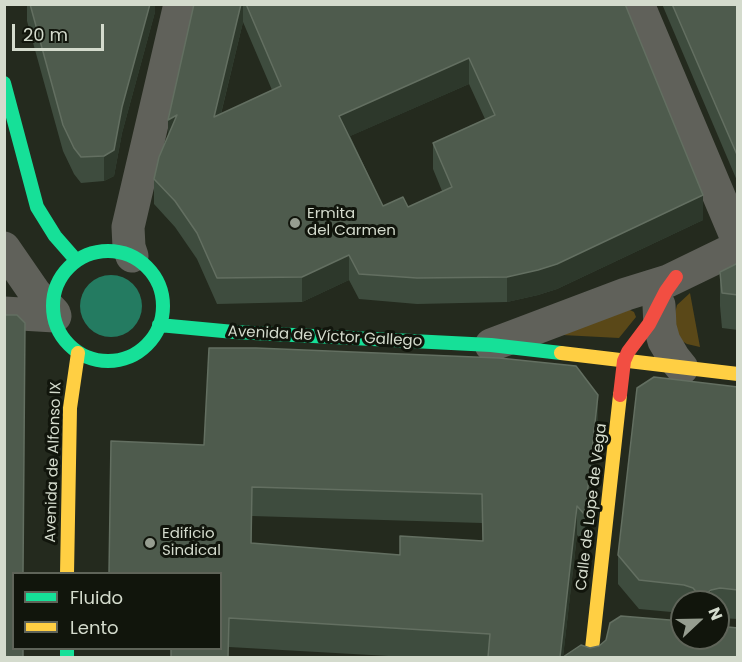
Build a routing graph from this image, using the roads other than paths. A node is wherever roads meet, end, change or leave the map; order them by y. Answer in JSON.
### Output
{"nodes":[{"id":1,"x":180,"y":4,"type":"edge"},
{"id":2,"x":638,"y":4,"type":"edge"},
{"id":3,"x":4,"y":83,"type":"edge"},
{"id":4,"x":738,"y":241,"type":"edge"},
{"id":5,"x":738,"y":247,"type":"edge"},
{"id":6,"x":4,"y":248,"type":"edge"},
{"id":7,"x":132,"y":256,"type":"junction"},
{"id":8,"x":76,"y":260,"type":"junction"},
{"id":9,"x":676,"y":277,"type":"junction"},
{"id":10,"x":659,"y":305,"type":"junction"},
{"id":11,"x":4,"y":313,"type":"edge"},
{"id":12,"x":55,"y":314,"type":"junction"},
{"id":13,"x":159,"y":325,"type":"junction"},
{"id":14,"x":491,"y":345,"type":"junction"},
{"id":15,"x":78,"y":353,"type":"junction"},
{"id":16,"x":624,"y":361,"type":"junction"},
{"id":17,"x":682,"y":368,"type":"junction"},
{"id":18,"x":738,"y":374,"type":"edge"},
{"id":19,"x":68,"y":572,"type":"edge"},
{"id":20,"x":595,"y":622,"type":"junction"},
{"id":21,"x":627,"y":626,"type":"edge"},
{"id":22,"x":591,"y":657,"type":"edge"}],
"edges":[{"from":1,"to":7,"type":"street"},
{"from":2,"to":4,"type":"street"},
{"from":3,"to":8,"type":"street"},
{"from":5,"to":9,"type":"street","name":"Avenida de Víctor Gallego"},
{"from":6,"to":12,"type":"street"},
{"from":7,"to":8,"type":"street"},
{"from":7,"to":13,"type":"street"},
{"from":8,"to":12,"type":"street"},
{"from":9,"to":10,"type":"street"},
{"from":9,"to":14,"type":"street","name":"Avenida de Víctor Gallego"},
{"from":10,"to":16,"type":"street"},
{"from":10,"to":17,"type":"street"},
{"from":11,"to":12,"type":"street"},
{"from":12,"to":15,"type":"street"},
{"from":13,"to":14,"type":"street","name":"Avenida de Víctor Gallego"},
{"from":13,"to":15,"type":"street"},
{"from":14,"to":16,"type":"street","name":"Avenida de Víctor Gallego"},
{"from":15,"to":19,"type":"street","name":"Avenida de Alfonso IX"},
{"from":16,"to":17,"type":"street","name":"Avenida de Víctor Gallego"},
{"from":16,"to":20,"type":"street","name":"Calle de Lope de Vega"},
{"from":17,"to":18,"type":"street","name":"Avenida de Víctor Gallego"},
{"from":20,"to":21,"type":"street"},
{"from":20,"to":22,"type":"street","name":"Calle de Lope de Vega"}]}
